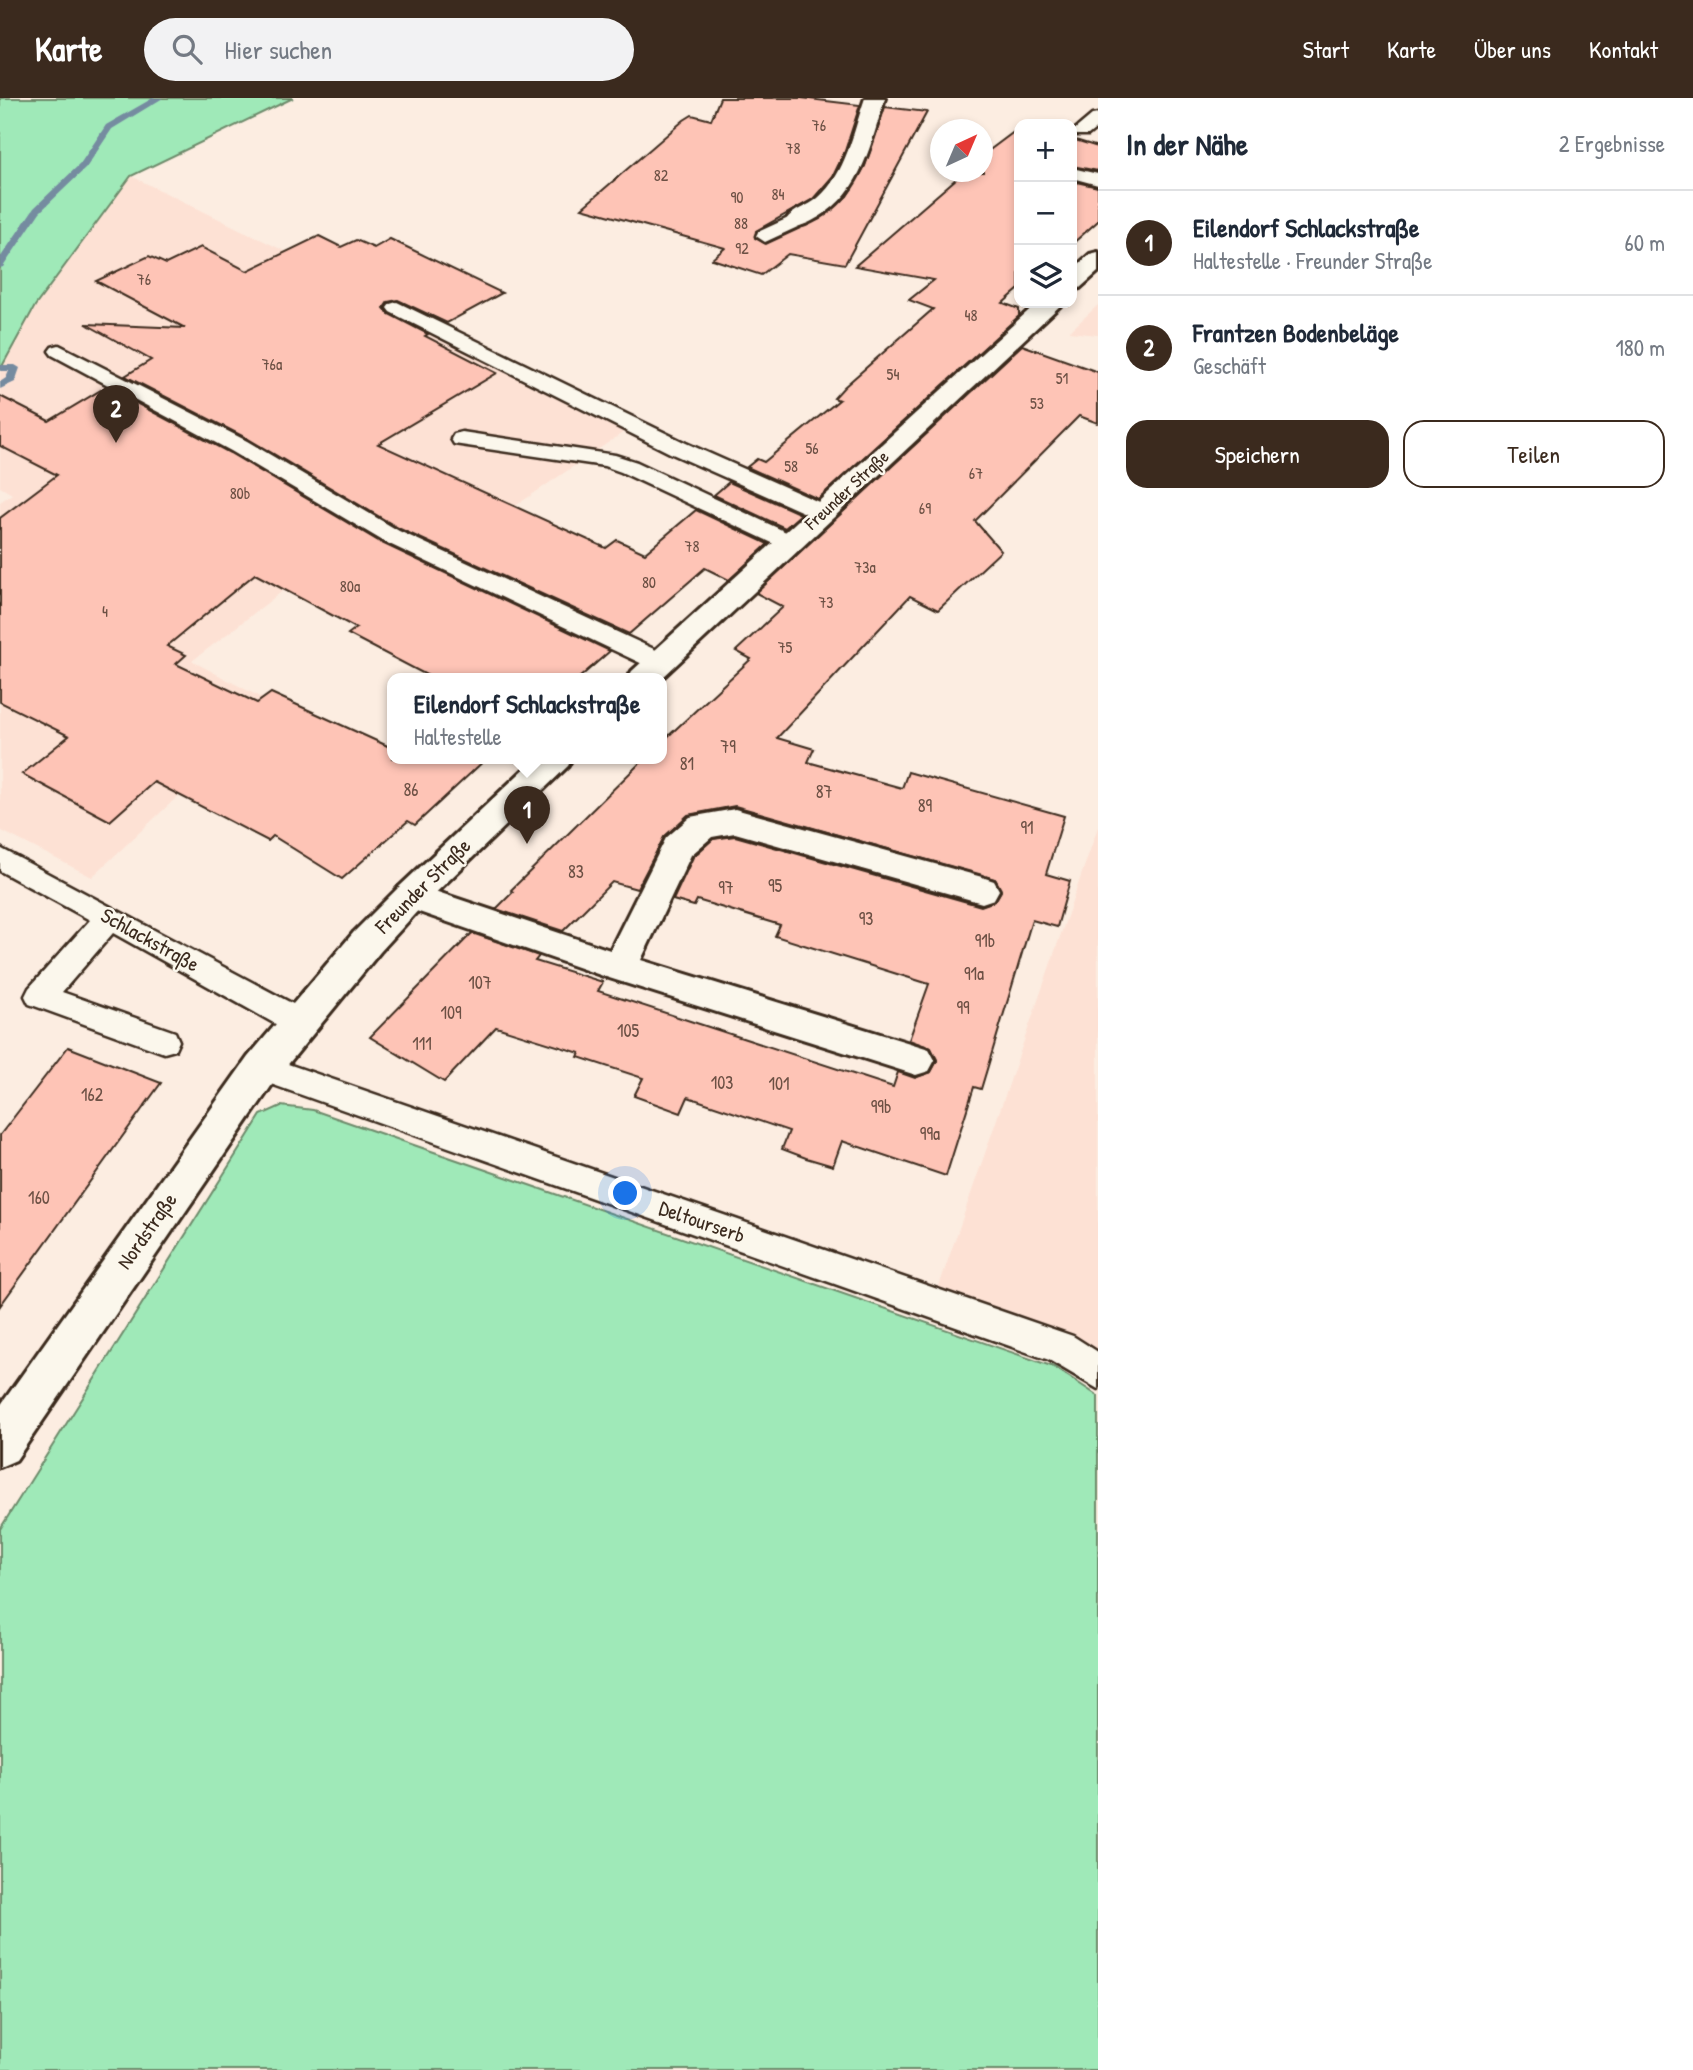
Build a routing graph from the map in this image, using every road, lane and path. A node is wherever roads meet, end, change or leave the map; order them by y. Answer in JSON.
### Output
{"nodes":[{"id":1,"x":875,"y":98,"type":"edge"},
{"id":2,"x":1098,"y":119,"type":"edge"},
{"id":3,"x":1082,"y":131,"type":"dead end"},
{"id":4,"x":1077,"y":174,"type":"edge"},
{"id":5,"x":1098,"y":180,"type":"edge"},
{"id":6,"x":797,"y":220,"type":"joint"},
{"id":7,"x":765,"y":236,"type":"dead end"},
{"id":8,"x":1098,"y":259,"type":"edge"},
{"id":9,"x":1077,"y":278,"type":"edge"},
{"id":10,"x":397,"y":308,"type":"dead end"},
{"id":11,"x":1046,"y":308,"type":"edge"},
{"id":12,"x":59,"y":351,"type":"dead end"},
{"id":13,"x":462,"y":439,"type":"dead end"},
{"id":14,"x":822,"y":512,"type":"junction"},
{"id":15,"x":791,"y":543,"type":"junction"},
{"id":16,"x":652,"y":670,"type":"edge"},
{"id":17,"x":550,"y":764,"type":"edge"},
{"id":18,"x":0,"y":858,"type":"edge"},
{"id":19,"x":982,"y":890,"type":"dead end"},
{"id":20,"x":411,"y":896,"type":"junction"},
{"id":21,"x":109,"y":918,"type":"junction"},
{"id":22,"x":619,"y":967,"type":"junction"},
{"id":23,"x":299,"y":1022,"type":"junction"},
{"id":24,"x":164,"y":1041,"type":"dead end"},
{"id":25,"x":916,"y":1060,"type":"dead end"},
{"id":26,"x":262,"y":1068,"type":"junction"},
{"id":27,"x":1098,"y":1372,"type":"edge"},
{"id":28,"x":0,"y":1445,"type":"edge"}],
"edges":[{"from":1,"to":6,"type":"main road"},
{"from":2,"to":3,"type":"lane"},
{"from":4,"to":5,"type":"lane"},
{"from":6,"to":7,"type":"lane"},
{"from":8,"to":9,"type":"main road"},
{"from":10,"to":14,"type":"lane"},
{"from":11,"to":14,"type":"main road","name":"Freunder Straße"},
{"from":12,"to":16,"type":"lane"},
{"from":13,"to":15,"type":"lane"},
{"from":14,"to":15,"type":"main road","name":"Freunder Straße"},
{"from":15,"to":16,"type":"main road","name":"Freunder Straße"},
{"from":17,"to":20,"type":"main road","name":"Freunder Straße"},
{"from":18,"to":21,"type":"lane","name":"Schlackstraße"},
{"from":19,"to":22,"type":"main road"},
{"from":20,"to":22,"type":"main road"},
{"from":20,"to":23,"type":"main road","name":"Freunder Straße"},
{"from":21,"to":23,"type":"lane","name":"Schlackstraße"},
{"from":21,"to":24,"type":"lane"},
{"from":22,"to":25,"type":"main road"},
{"from":23,"to":26,"type":"main road","name":"Nordstraße"},
{"from":26,"to":27,"type":"lane","name":"Deltourserb"},
{"from":26,"to":28,"type":"main road","name":"Nordstraße"}]}
